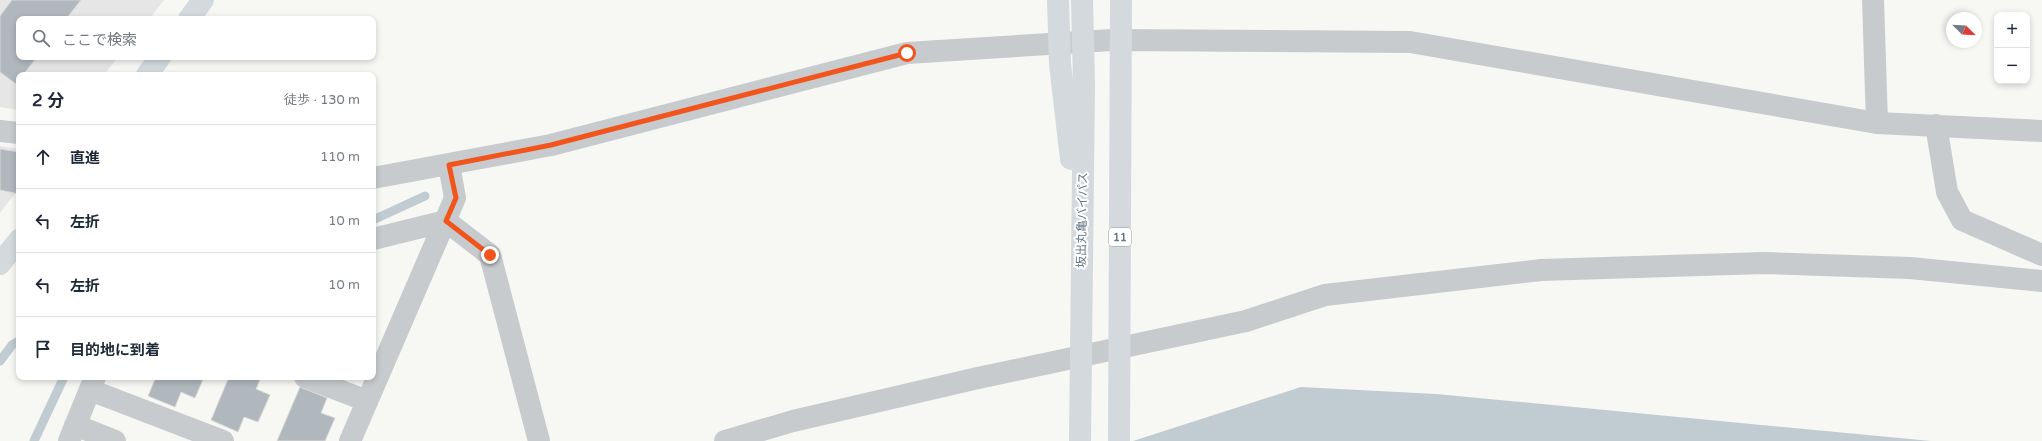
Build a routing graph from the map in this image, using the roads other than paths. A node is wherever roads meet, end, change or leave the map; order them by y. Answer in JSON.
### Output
{"nodes":[{"id":1,"x":203,"y":0,"type":"edge"},
{"id":2,"x":1058,"y":0,"type":"edge"},
{"id":3,"x":1082,"y":0,"type":"edge"},
{"id":4,"x":1120,"y":0,"type":"edge"},
{"id":5,"x":1125,"y":0,"type":"edge"},
{"id":6,"x":1873,"y":0,"type":"edge"},
{"id":7,"x":191,"y":16,"type":"edge"},
{"id":8,"x":1120,"y":33,"type":"junction"},
{"id":9,"x":158,"y":60,"type":"edge"},
{"id":10,"x":148,"y":72,"type":"edge"},
{"id":11,"x":1877,"y":123,"type":"junction"},
{"id":12,"x":1936,"y":125,"type":"junction"},
{"id":13,"x":0,"y":131,"type":"edge"},
{"id":14,"x":2042,"y":132,"type":"edge"},
{"id":15,"x":16,"y":133,"type":"edge"},
{"id":16,"x":449,"y":165,"type":"junction"},
{"id":17,"x":376,"y":177,"type":"edge"},
{"id":18,"x":446,"y":221,"type":"junction"},
{"id":19,"x":376,"y":238,"type":"edge"},
{"id":20,"x":16,"y":244,"type":"edge"},
{"id":21,"x":2042,"y":255,"type":"edge"},
{"id":22,"x":1082,"y":256,"type":"junction"},
{"id":23,"x":0,"y":264,"type":"edge"},
{"id":24,"x":2042,"y":281,"type":"edge"},
{"id":25,"x":313,"y":380,"type":"edge"},
{"id":26,"x":93,"y":383,"type":"edge"},
{"id":27,"x":367,"y":401,"type":"junction"},
{"id":28,"x":72,"y":433,"type":"edge"},
{"id":29,"x":115,"y":441,"type":"edge"},
{"id":30,"x":223,"y":441,"type":"edge"},
{"id":31,"x":350,"y":441,"type":"edge"},
{"id":32,"x":539,"y":441,"type":"edge"},
{"id":33,"x":725,"y":441,"type":"edge"},
{"id":34,"x":1080,"y":441,"type":"edge"},
{"id":35,"x":1119,"y":441,"type":"edge"}],
"edges":[{"from":1,"to":7,"type":"main road"},
{"from":2,"to":22,"type":"main road"},
{"from":3,"to":22,"type":"main road","name":"坂出丸亀バイパス"},
{"from":4,"to":8,"type":"main road","number":"11"},
{"from":5,"to":8,"type":"main road"},
{"from":6,"to":11,"type":"street"},
{"from":8,"to":35,"type":"main road","number":"11"},
{"from":9,"to":10,"type":"main road"},
{"from":11,"to":12,"type":"street"},
{"from":11,"to":16,"type":"street"},
{"from":12,"to":14,"type":"street"},
{"from":12,"to":21,"type":"street"},
{"from":13,"to":15,"type":"street"},
{"from":16,"to":17,"type":"street"},
{"from":16,"to":18,"type":"street"},
{"from":18,"to":19,"type":"street"},
{"from":18,"to":27,"type":"street"},
{"from":18,"to":32,"type":"street"},
{"from":20,"to":23,"type":"main road"},
{"from":22,"to":34,"type":"main road","name":"坂出丸亀バイパス"},
{"from":24,"to":33,"type":"street"},
{"from":25,"to":27,"type":"street"},
{"from":26,"to":28,"type":"street"},
{"from":26,"to":30,"type":"street"},
{"from":27,"to":31,"type":"street"},
{"from":28,"to":29,"type":"street"}]}
